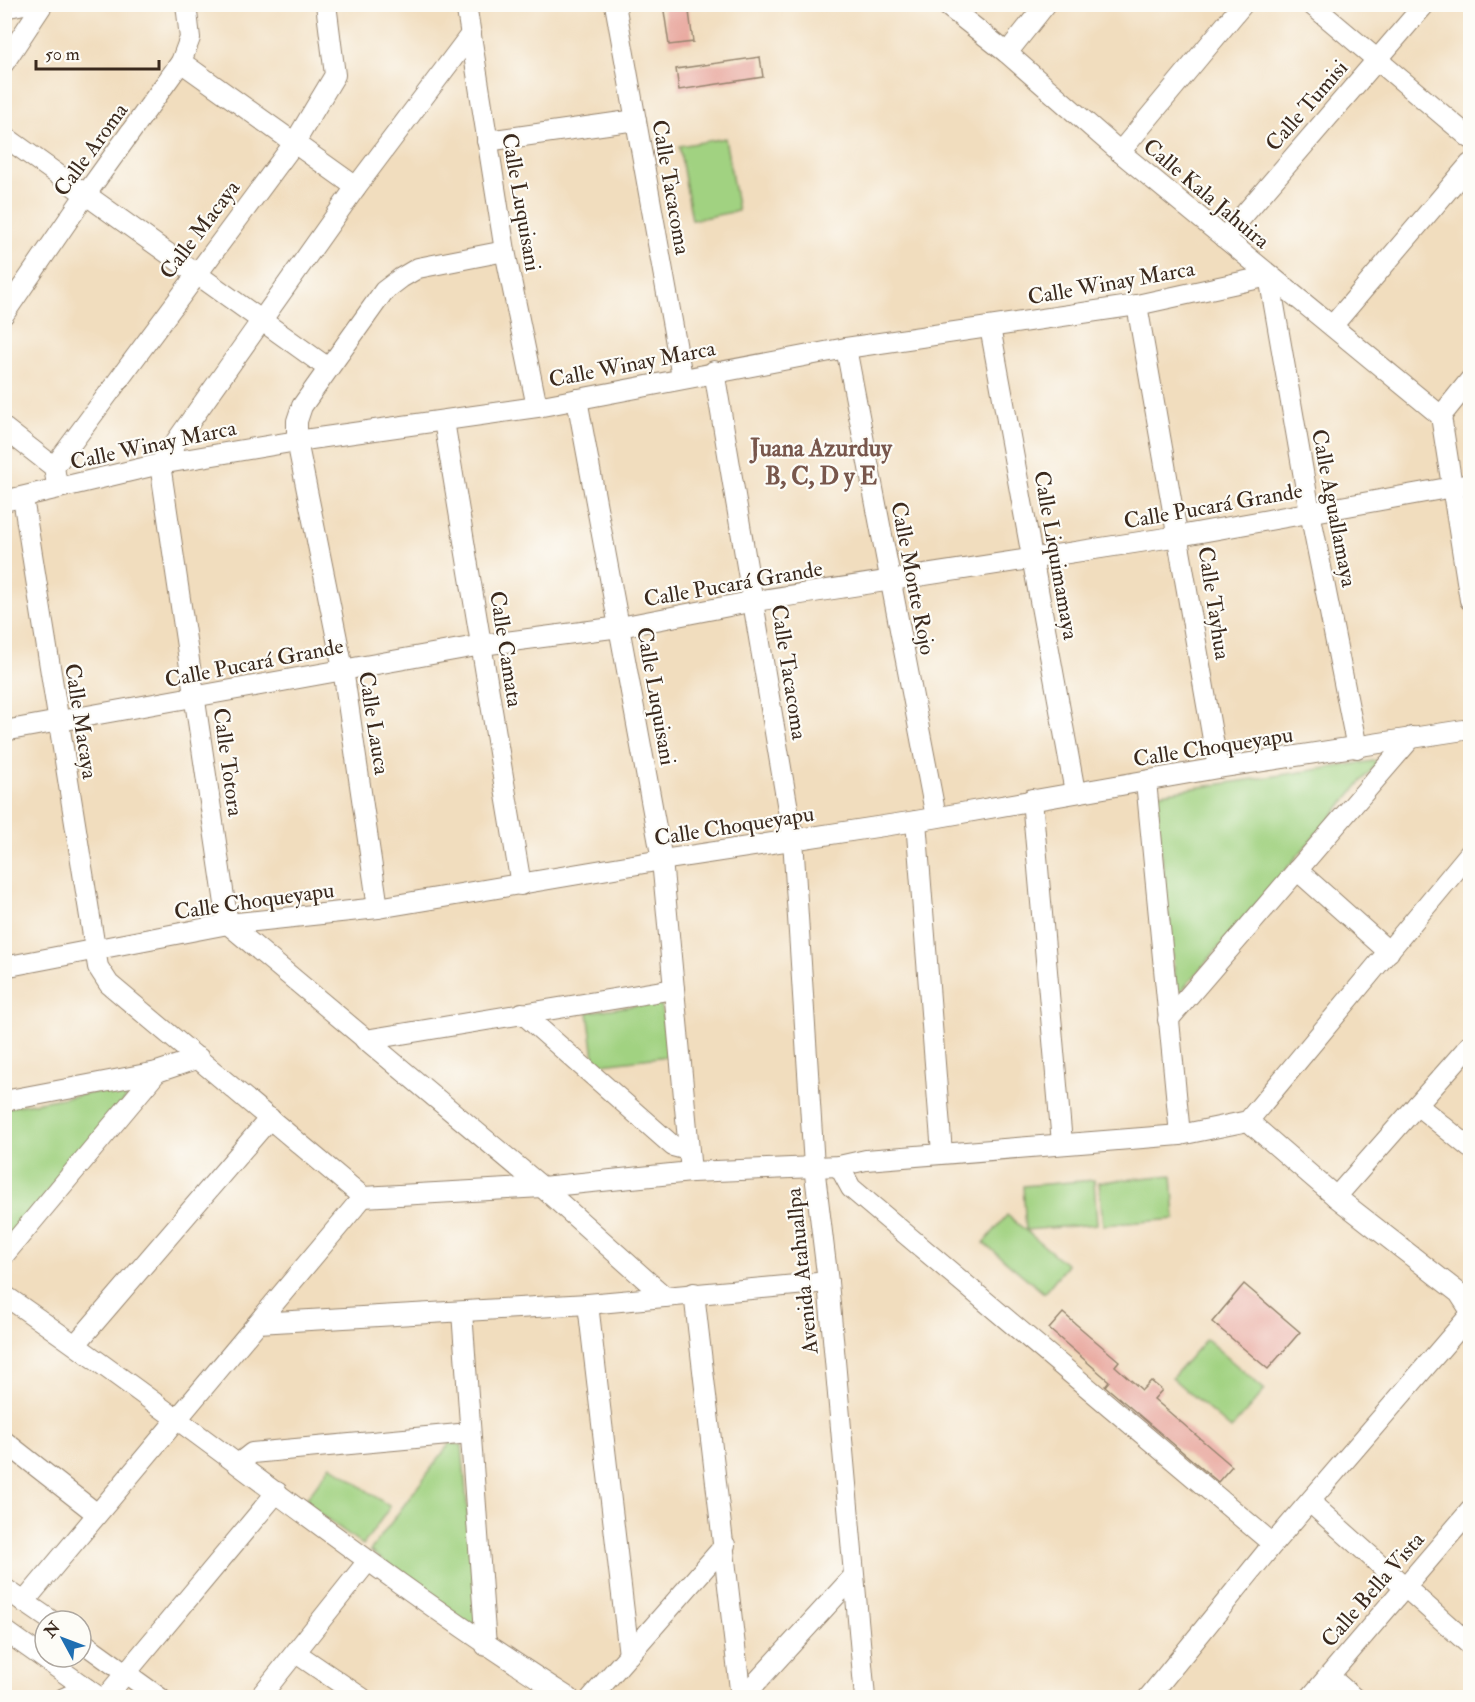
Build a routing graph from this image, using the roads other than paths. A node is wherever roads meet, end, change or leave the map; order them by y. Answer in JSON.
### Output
{"nodes":[{"id":1,"x":24,"y":4,"type":"edge"},
{"id":2,"x":43,"y":4,"type":"edge"},
{"id":3,"x":186,"y":4,"type":"edge"},
{"id":4,"x":326,"y":4,"type":"edge"},
{"id":5,"x":466,"y":4,"type":"edge"},
{"id":6,"x":615,"y":4,"type":"edge"},
{"id":7,"x":945,"y":4,"type":"edge"},
{"id":8,"x":1046,"y":4,"type":"edge"},
{"id":9,"x":1242,"y":4,"type":"edge"},
{"id":10,"x":1311,"y":4,"type":"edge"},
{"id":11,"x":1425,"y":4,"type":"edge"},
{"id":12,"x":4,"y":8,"type":"edge"},
{"id":13,"x":471,"y":34,"type":"junction"},
{"id":14,"x":1007,"y":53,"type":"junction"},
{"id":15,"x":1378,"y":59,"type":"junction"},
{"id":16,"x":182,"y":62,"type":"junction"},
{"id":17,"x":4,"y":63,"type":"edge"},
{"id":18,"x":636,"y":120,"type":"junction"},
{"id":19,"x":4,"y":136,"type":"edge"},
{"id":20,"x":1470,"y":138,"type":"edge"},
{"id":21,"x":487,"y":141,"type":"junction"},
{"id":22,"x":295,"y":142,"type":"junction"},
{"id":23,"x":1120,"y":152,"type":"junction"},
{"id":24,"x":1470,"y":164,"type":"edge"},
{"id":25,"x":356,"y":187,"type":"junction"},
{"id":26,"x":86,"y":194,"type":"junction"},
{"id":27,"x":1224,"y":238,"type":"junction"},
{"id":28,"x":505,"y":251,"type":"junction"},
{"id":29,"x":196,"y":272,"type":"junction"},
{"id":30,"x":1269,"y":276,"type":"junction"},
{"id":31,"x":1137,"y":305,"type":"junction"},
{"id":32,"x":4,"y":314,"type":"edge"},
{"id":33,"x":263,"y":321,"type":"junction"},
{"id":34,"x":1334,"y":325,"type":"junction"},
{"id":35,"x":990,"y":327,"type":"junction"},
{"id":36,"x":846,"y":348,"type":"junction"},
{"id":37,"x":328,"y":368,"type":"junction"},
{"id":38,"x":714,"y":371,"type":"junction"},
{"id":39,"x":682,"y":377,"type":"junction"},
{"id":40,"x":1470,"y":380,"type":"edge"},
{"id":41,"x":577,"y":399,"type":"junction"},
{"id":42,"x":537,"y":407,"type":"junction"},
{"id":43,"x":1441,"y":416,"type":"junction"},
{"id":44,"x":444,"y":421,"type":"junction"},
{"id":45,"x":4,"y":428,"type":"edge"},
{"id":46,"x":297,"y":441,"type":"junction"},
{"id":47,"x":160,"y":464,"type":"junction"},
{"id":48,"x":54,"y":466,"type":"junction"},
{"id":49,"x":1461,"y":487,"type":"edge"},
{"id":50,"x":58,"y":488,"type":"junction"},
{"id":51,"x":14,"y":499,"type":"edge"},
{"id":52,"x":1310,"y":512,"type":"junction"},
{"id":53,"x":1179,"y":536,"type":"junction"},
{"id":54,"x":1034,"y":560,"type":"junction"},
{"id":55,"x":890,"y":582,"type":"junction"},
{"id":56,"x":1470,"y":600,"type":"edge"},
{"id":57,"x":754,"y":601,"type":"junction"},
{"id":58,"x":620,"y":627,"type":"junction"},
{"id":59,"x":482,"y":645,"type":"junction"},
{"id":60,"x":343,"y":669,"type":"junction"},
{"id":61,"x":196,"y":697,"type":"junction"},
{"id":62,"x":58,"y":722,"type":"junction"},
{"id":63,"x":1470,"y":729,"type":"edge"},
{"id":64,"x":4,"y":731,"type":"edge"},
{"id":65,"x":1412,"y":736,"type":"junction"},
{"id":66,"x":1357,"y":748,"type":"junction"},
{"id":67,"x":1218,"y":768,"type":"junction"},
{"id":68,"x":1146,"y":781,"type":"junction"},
{"id":69,"x":1075,"y":792,"type":"junction"},
{"id":70,"x":1032,"y":799,"type":"junction"},
{"id":71,"x":936,"y":817,"type":"junction"},
{"id":72,"x":916,"y":821,"type":"junction"},
{"id":73,"x":793,"y":840,"type":"junction"},
{"id":74,"x":662,"y":860,"type":"junction"},
{"id":75,"x":1467,"y":863,"type":"edge"},
{"id":76,"x":1297,"y":870,"type":"junction"},
{"id":77,"x":521,"y":885,"type":"junction"},
{"id":78,"x":378,"y":908,"type":"junction"},
{"id":79,"x":228,"y":924,"type":"junction"},
{"id":80,"x":96,"y":951,"type":"junction"},
{"id":81,"x":1389,"y":952,"type":"junction"},
{"id":82,"x":4,"y":967,"type":"edge"},
{"id":83,"x":674,"y":989,"type":"junction"},
{"id":84,"x":522,"y":1013,"type":"junction"},
{"id":85,"x":1168,"y":1020,"type":"junction"},
{"id":86,"x":365,"y":1040,"type":"junction"},
{"id":87,"x":1470,"y":1045,"type":"edge"},
{"id":88,"x":199,"y":1058,"type":"junction"},
{"id":89,"x":157,"y":1072,"type":"junction"},
{"id":90,"x":4,"y":1101,"type":"edge"},
{"id":91,"x":1417,"y":1105,"type":"junction"},
{"id":92,"x":270,"y":1118,"type":"junction"},
{"id":93,"x":1248,"y":1121,"type":"junction"},
{"id":94,"x":1180,"y":1135,"type":"junction"},
{"id":95,"x":1062,"y":1143,"type":"junction"},
{"id":96,"x":1470,"y":1148,"type":"edge"},
{"id":97,"x":688,"y":1150,"type":"junction"},
{"id":98,"x":942,"y":1153,"type":"junction"},
{"id":99,"x":814,"y":1166,"type":"junction"},
{"id":100,"x":839,"y":1166,"type":"junction"},
{"id":101,"x":692,"y":1172,"type":"junction"},
{"id":102,"x":542,"y":1187,"type":"junction"},
{"id":103,"x":363,"y":1197,"type":"junction"},
{"id":104,"x":1336,"y":1197,"type":"junction"},
{"id":105,"x":4,"y":1255,"type":"edge"},
{"id":106,"x":828,"y":1282,"type":"junction"},
{"id":107,"x":694,"y":1293,"type":"junction"},
{"id":108,"x":4,"y":1295,"type":"edge"},
{"id":109,"x":665,"y":1297,"type":"junction"},
{"id":110,"x":588,"y":1304,"type":"junction"},
{"id":111,"x":1470,"y":1310,"type":"edge"},
{"id":112,"x":462,"y":1312,"type":"junction"},
{"id":113,"x":1470,"y":1315,"type":"edge"},
{"id":114,"x":258,"y":1323,"type":"junction"},
{"id":115,"x":76,"y":1344,"type":"junction"},
{"id":116,"x":176,"y":1421,"type":"junction"},
{"id":117,"x":470,"y":1434,"type":"junction"},
{"id":118,"x":4,"y":1441,"type":"edge"},
{"id":119,"x":238,"y":1464,"type":"junction"},
{"id":120,"x":277,"y":1492,"type":"junction"},
{"id":121,"x":1311,"y":1503,"type":"junction"},
{"id":122,"x":1470,"y":1511,"type":"edge"},
{"id":123,"x":97,"y":1514,"type":"junction"},
{"id":124,"x":1273,"y":1544,"type":"junction"},
{"id":125,"x":725,"y":1545,"type":"junction"},
{"id":126,"x":368,"y":1561,"type":"junction"},
{"id":127,"x":853,"y":1577,"type":"junction"},
{"id":128,"x":1405,"y":1587,"type":"junction"},
{"id":129,"x":4,"y":1588,"type":"edge"},
{"id":130,"x":24,"y":1602,"type":"junction"},
{"id":131,"x":34,"y":1609,"type":"edge"},
{"id":132,"x":4,"y":1630,"type":"edge"},
{"id":133,"x":1470,"y":1645,"type":"edge"},
{"id":134,"x":486,"y":1646,"type":"junction"},
{"id":135,"x":93,"y":1649,"type":"edge"},
{"id":136,"x":296,"y":1653,"type":"junction"},
{"id":137,"x":628,"y":1655,"type":"junction"},
{"id":138,"x":125,"y":1671,"type":"junction"},
{"id":139,"x":1329,"y":1676,"type":"junction"},
{"id":140,"x":93,"y":1693,"type":"edge"},
{"id":141,"x":64,"y":1698,"type":"edge"},
{"id":142,"x":105,"y":1698,"type":"edge"},
{"id":143,"x":160,"y":1698,"type":"edge"},
{"id":144,"x":259,"y":1698,"type":"edge"},
{"id":145,"x":362,"y":1698,"type":"edge"},
{"id":146,"x":569,"y":1698,"type":"edge"},
{"id":147,"x":591,"y":1698,"type":"edge"},
{"id":148,"x":741,"y":1698,"type":"edge"},
{"id":149,"x":865,"y":1698,"type":"edge"},
{"id":150,"x":1148,"y":1698,"type":"edge"},
{"id":151,"x":1310,"y":1698,"type":"edge"},
{"id":152,"x":1354,"y":1698,"type":"edge"}],
"edges":[{"from":1,"to":12,"type":"street"},
{"from":2,"to":17,"type":"street"},
{"from":3,"to":16,"type":"street","name":"Calle Aroma"},
{"from":4,"to":22,"type":"street","name":"Calle Macaya"},
{"from":5,"to":13,"type":"street","name":"Calle Luquisani"},
{"from":6,"to":18,"type":"street","name":"Calle Tacacoma"},
{"from":7,"to":14,"type":"street","name":"Calle Kala Jahuira"},
{"from":8,"to":14,"type":"street"},
{"from":9,"to":23,"type":"street"},
{"from":10,"to":15,"type":"street"},
{"from":11,"to":15,"type":"street","name":"Calle Tumisi"},
{"from":13,"to":21,"type":"street","name":"Calle Luquisani"},
{"from":13,"to":25,"type":"street"},
{"from":14,"to":23,"type":"street","name":"Calle Kala Jahuira"},
{"from":15,"to":20,"type":"street"},
{"from":15,"to":27,"type":"street","name":"Calle Tumisi"},
{"from":16,"to":22,"type":"street"},
{"from":16,"to":26,"type":"street","name":"Calle Aroma"},
{"from":18,"to":21,"type":"street"},
{"from":18,"to":39,"type":"street","name":"Calle Tacacoma"},
{"from":19,"to":26,"type":"street"},
{"from":21,"to":28,"type":"street","name":"Calle Luquisani"},
{"from":22,"to":25,"type":"street"},
{"from":22,"to":29,"type":"street","name":"Calle Macaya"},
{"from":23,"to":27,"type":"street","name":"Calle Kala Jahuira"},
{"from":24,"to":34,"type":"street"},
{"from":25,"to":33,"type":"street"},
{"from":26,"to":29,"type":"street"},
{"from":26,"to":32,"type":"street","name":"Calle Aroma"},
{"from":27,"to":30,"type":"street","name":"Calle Kala Jahuira"},
{"from":28,"to":37,"type":"street","name":"Calle Lauca"},
{"from":28,"to":42,"type":"street","name":"Calle Luquisani"},
{"from":29,"to":33,"type":"street"},
{"from":29,"to":48,"type":"street","name":"Calle Macaya"},
{"from":30,"to":31,"type":"street","name":"Calle Winay Marca"},
{"from":30,"to":34,"type":"street","name":"Calle Kala Jahuira"},
{"from":30,"to":52,"type":"street","name":"Calle Aguallamaya"},
{"from":31,"to":35,"type":"street","name":"Calle Winay Marca"},
{"from":31,"to":53,"type":"street","name":"Calle Tayhua"},
{"from":33,"to":37,"type":"street"},
{"from":33,"to":47,"type":"street"},
{"from":34,"to":43,"type":"street","name":"Calle Kala Jahuira"},
{"from":35,"to":36,"type":"street","name":"Calle Winay Marca"},
{"from":35,"to":54,"type":"street","name":"Calle Liquimamaya"},
{"from":36,"to":38,"type":"street","name":"Calle Winay Marca"},
{"from":36,"to":55,"type":"street","name":"Calle Monte Rojo"},
{"from":37,"to":46,"type":"street","name":"Calle Lauca"},
{"from":38,"to":39,"type":"street","name":"Calle Winay Marca"},
{"from":38,"to":57,"type":"street","name":"Calle Tacacoma"},
{"from":39,"to":41,"type":"street","name":"Calle Winay Marca"},
{"from":40,"to":43,"type":"street"},
{"from":41,"to":42,"type":"street","name":"Calle Winay Marca"},
{"from":41,"to":58,"type":"street","name":"Calle Luquisani"},
{"from":42,"to":44,"type":"street","name":"Calle Winay Marca"},
{"from":43,"to":49,"type":"street"},
{"from":44,"to":46,"type":"street","name":"Calle Winay Marca"},
{"from":44,"to":59,"type":"street","name":"Calle Camata"},
{"from":45,"to":48,"type":"street"},
{"from":46,"to":47,"type":"street","name":"Calle Winay Marca"},
{"from":46,"to":60,"type":"street","name":"Calle Lauca"},
{"from":47,"to":50,"type":"street","name":"Calle Winay Marca"},
{"from":47,"to":61,"type":"street","name":"Calle Totora"},
{"from":48,"to":50,"type":"street"},
{"from":49,"to":52,"type":"street","name":"Calle Pucará Grande"},
{"from":49,"to":56,"type":"street"},
{"from":50,"to":51,"type":"street","name":"Calle Winay Marca"},
{"from":51,"to":62,"type":"street","name":"Calle Macaya"},
{"from":52,"to":53,"type":"street","name":"Calle Pucará Grande"},
{"from":52,"to":66,"type":"street","name":"Calle Aguallamaya"},
{"from":53,"to":54,"type":"street","name":"Calle Pucará Grande"},
{"from":53,"to":67,"type":"street","name":"Calle Tayhua"},
{"from":54,"to":55,"type":"street","name":"Calle Pucará Grande"},
{"from":54,"to":69,"type":"street","name":"Calle Liquimamaya"},
{"from":55,"to":57,"type":"street","name":"Calle Pucará Grande"},
{"from":55,"to":71,"type":"street","name":"Calle Monte Rojo"},
{"from":57,"to":58,"type":"street","name":"Calle Pucará Grande"},
{"from":57,"to":73,"type":"street","name":"Calle Tacacoma"},
{"from":58,"to":59,"type":"street","name":"Calle Pucará Grande"},
{"from":58,"to":74,"type":"street","name":"Calle Luquisani"},
{"from":59,"to":60,"type":"street","name":"Calle Pucará Grande"},
{"from":59,"to":77,"type":"street","name":"Calle Camata"},
{"from":60,"to":61,"type":"street","name":"Calle Pucará Grande"},
{"from":60,"to":78,"type":"street","name":"Calle Lauca"},
{"from":61,"to":62,"type":"street","name":"Calle Pucará Grande"},
{"from":61,"to":79,"type":"street","name":"Calle Totora"},
{"from":62,"to":64,"type":"street","name":"Calle Pucará Grande"},
{"from":62,"to":80,"type":"street","name":"Calle Macaya"},
{"from":63,"to":65,"type":"street","name":"Calle Choqueyapu"},
{"from":65,"to":66,"type":"street","name":"Calle Choqueyapu"},
{"from":65,"to":76,"type":"street"},
{"from":66,"to":67,"type":"street","name":"Calle Choqueyapu"},
{"from":67,"to":68,"type":"street","name":"Calle Choqueyapu"},
{"from":68,"to":69,"type":"street","name":"Calle Choqueyapu"},
{"from":68,"to":85,"type":"street"},
{"from":69,"to":70,"type":"street","name":"Calle Choqueyapu"},
{"from":70,"to":71,"type":"street","name":"Calle Choqueyapu"},
{"from":70,"to":95,"type":"street"},
{"from":71,"to":72,"type":"street","name":"Calle Choqueyapu"},
{"from":72,"to":73,"type":"street","name":"Calle Choqueyapu"},
{"from":72,"to":98,"type":"street"},
{"from":73,"to":74,"type":"street","name":"Calle Choqueyapu"},
{"from":73,"to":99,"type":"street","name":"Avenida Atahuallpa"},
{"from":74,"to":77,"type":"street","name":"Calle Choqueyapu"},
{"from":74,"to":83,"type":"street","name":"Calle Luquisani"},
{"from":75,"to":81,"type":"street"},
{"from":76,"to":81,"type":"street"},
{"from":76,"to":85,"type":"street"},
{"from":77,"to":78,"type":"street","name":"Calle Choqueyapu"},
{"from":78,"to":79,"type":"street","name":"Calle Choqueyapu"},
{"from":79,"to":80,"type":"street","name":"Calle Choqueyapu"},
{"from":79,"to":86,"type":"street"},
{"from":80,"to":82,"type":"street","name":"Calle Choqueyapu"},
{"from":80,"to":88,"type":"street","name":"Calle Macaya"},
{"from":81,"to":93,"type":"street"},
{"from":83,"to":84,"type":"street"},
{"from":83,"to":97,"type":"street","name":"Calle Luquisani"},
{"from":84,"to":86,"type":"street"},
{"from":84,"to":97,"type":"street"},
{"from":85,"to":94,"type":"street"},
{"from":86,"to":102,"type":"street"},
{"from":87,"to":91,"type":"street"},
{"from":88,"to":89,"type":"street"},
{"from":88,"to":92,"type":"street","name":"Calle Macaya"},
{"from":89,"to":90,"type":"street"},
{"from":89,"to":105,"type":"street"},
{"from":91,"to":96,"type":"street"},
{"from":91,"to":104,"type":"street"},
{"from":92,"to":103,"type":"street","name":"Calle Macaya"},
{"from":92,"to":115,"type":"street"},
{"from":93,"to":94,"type":"street"},
{"from":93,"to":104,"type":"street"},
{"from":94,"to":95,"type":"street"},
{"from":95,"to":98,"type":"street"},
{"from":97,"to":101,"type":"street","name":"Calle Luquisani"},
{"from":98,"to":100,"type":"street"},
{"from":99,"to":100,"type":"street"},
{"from":99,"to":101,"type":"street"},
{"from":99,"to":106,"type":"street","name":"Avenida Atahuallpa"},
{"from":100,"to":124,"type":"street"},
{"from":101,"to":102,"type":"street"},
{"from":102,"to":103,"type":"street"},
{"from":102,"to":109,"type":"street"},
{"from":103,"to":114,"type":"street"},
{"from":104,"to":111,"type":"street"},
{"from":106,"to":107,"type":"street"},
{"from":106,"to":127,"type":"street","name":"Avenida Atahuallpa"},
{"from":107,"to":109,"type":"street"},
{"from":107,"to":125,"type":"street"},
{"from":108,"to":115,"type":"street"},
{"from":109,"to":110,"type":"street"},
{"from":110,"to":112,"type":"street"},
{"from":110,"to":137,"type":"street"},
{"from":112,"to":114,"type":"street"},
{"from":112,"to":117,"type":"street"},
{"from":113,"to":121,"type":"street"},
{"from":114,"to":116,"type":"street"},
{"from":115,"to":116,"type":"street"},
{"from":116,"to":119,"type":"street"},
{"from":116,"to":123,"type":"street"},
{"from":117,"to":119,"type":"street"},
{"from":117,"to":134,"type":"street"},
{"from":118,"to":123,"type":"street"},
{"from":119,"to":120,"type":"street"},
{"from":120,"to":126,"type":"street"},
{"from":120,"to":138,"type":"street"},
{"from":121,"to":124,"type":"street"},
{"from":121,"to":128,"type":"street"},
{"from":122,"to":128,"type":"street","name":"Calle Bella Vista"},
{"from":123,"to":130,"type":"street"},
{"from":124,"to":150,"type":"street"},
{"from":125,"to":137,"type":"street"},
{"from":125,"to":148,"type":"street"},
{"from":126,"to":134,"type":"street"},
{"from":126,"to":136,"type":"street"},
{"from":127,"to":148,"type":"street"},
{"from":127,"to":149,"type":"street","name":"Avenida Atahuallpa"},
{"from":128,"to":133,"type":"street"},
{"from":128,"to":139,"type":"street","name":"Calle Bella Vista"},
{"from":129,"to":130,"type":"street"},
{"from":130,"to":131,"type":"street"},
{"from":132,"to":140,"type":"street"},
{"from":134,"to":146,"type":"street"},
{"from":135,"to":138,"type":"street"},
{"from":136,"to":144,"type":"street"},
{"from":136,"to":145,"type":"street"},
{"from":137,"to":147,"type":"street"},
{"from":138,"to":142,"type":"street"},
{"from":138,"to":143,"type":"street"},
{"from":139,"to":151,"type":"street","name":"Calle Bella Vista"},
{"from":139,"to":152,"type":"street"},
{"from":140,"to":141,"type":"street"}]}
